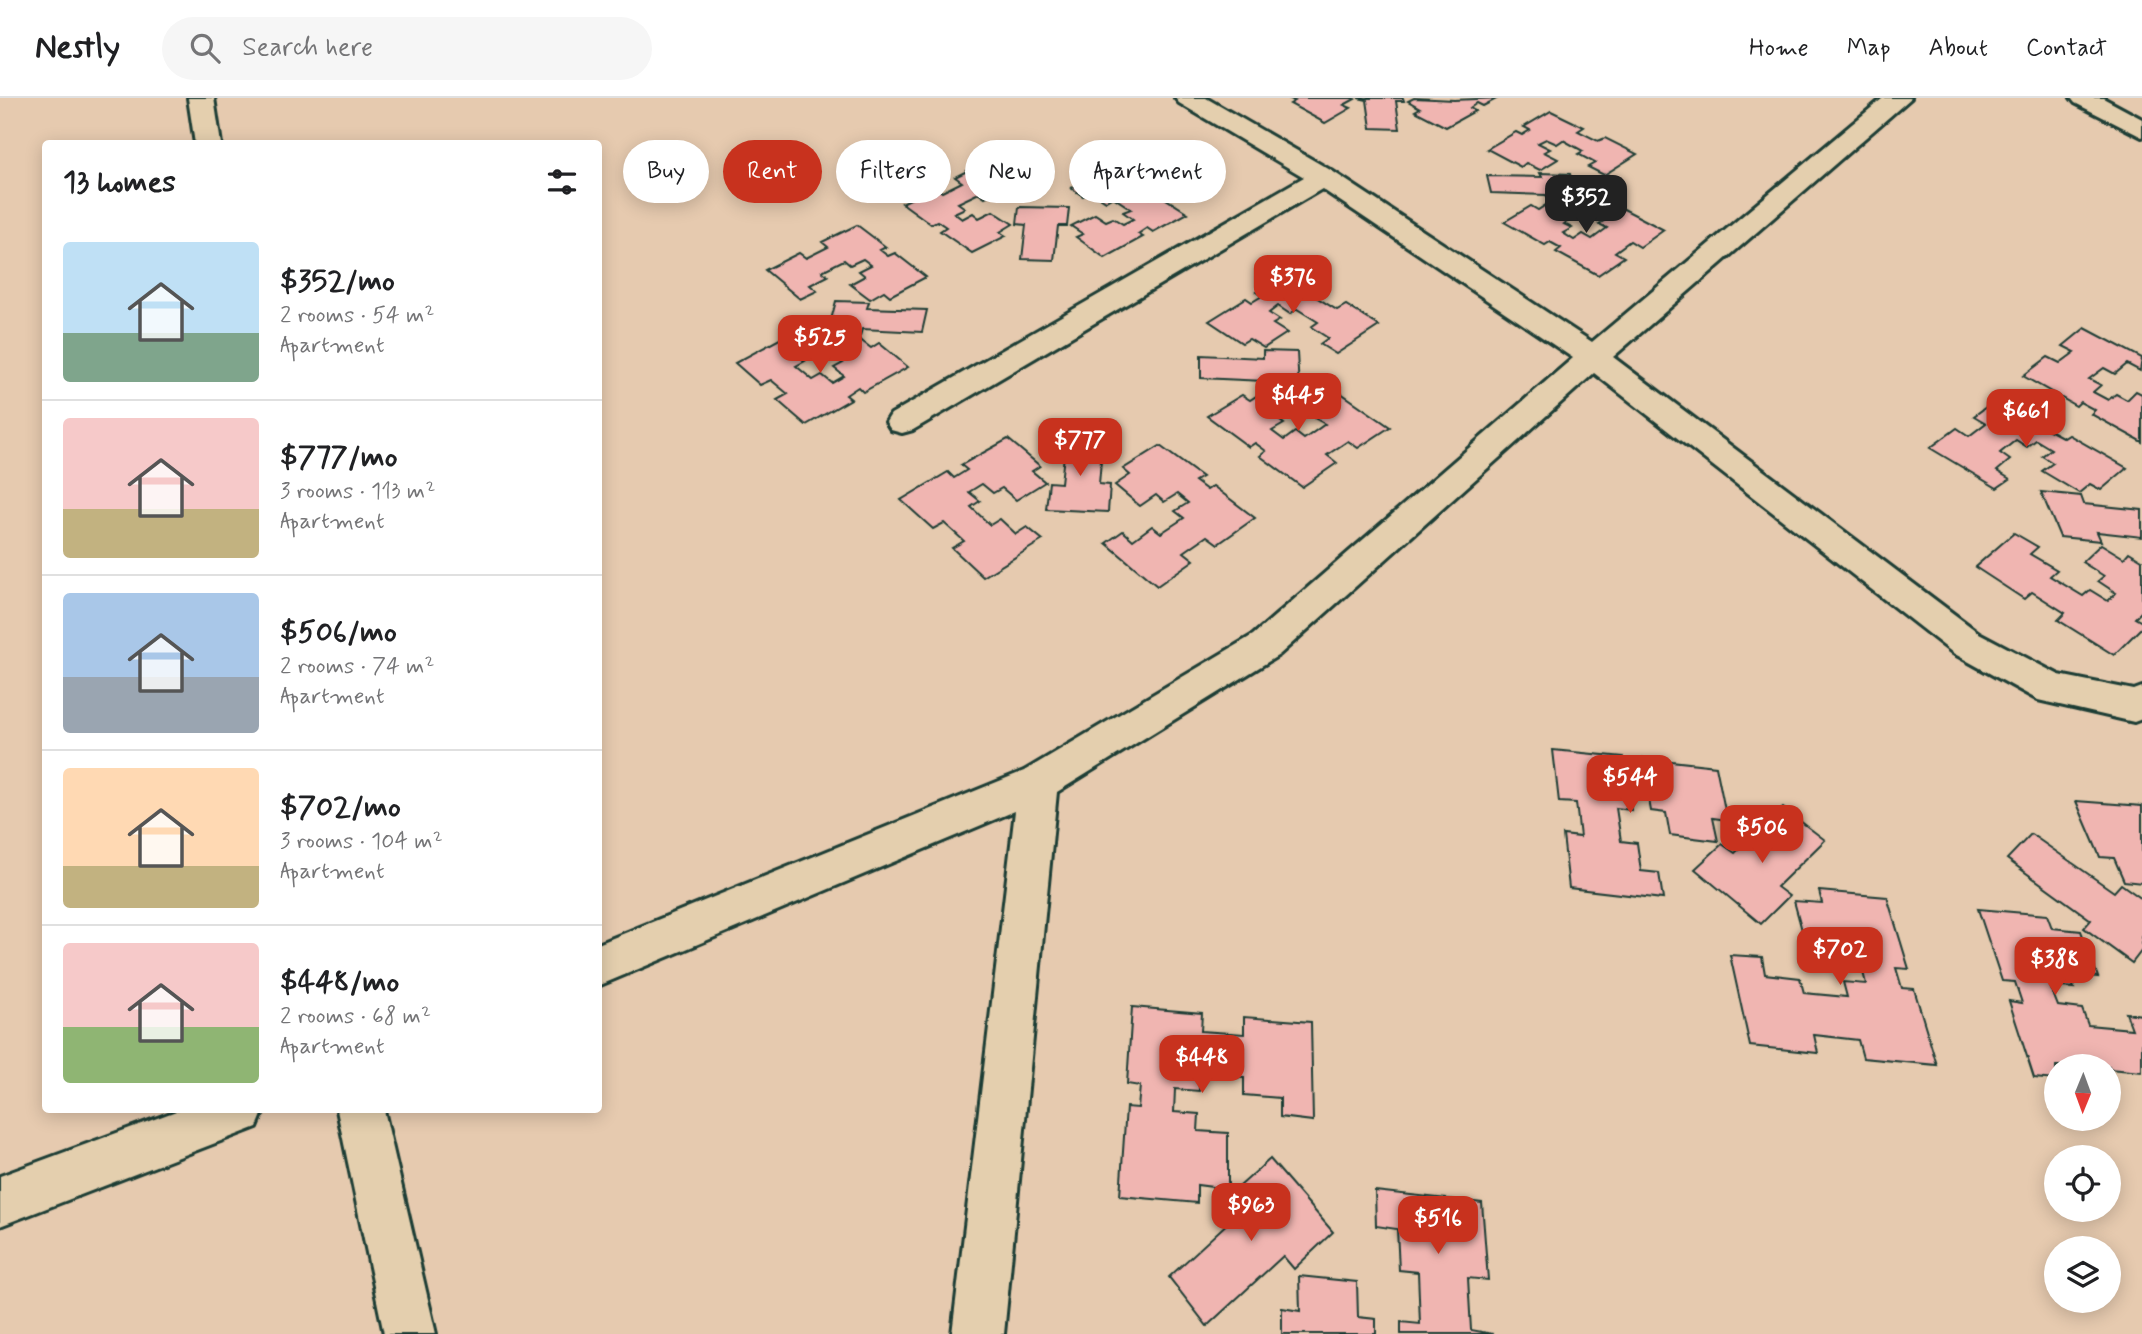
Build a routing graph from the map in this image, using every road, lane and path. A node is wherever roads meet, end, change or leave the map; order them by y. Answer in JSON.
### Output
{"nodes":[{"id":1,"x":201,"y":98,"type":"edge"},
{"id":2,"x":1188,"y":98,"type":"edge"},
{"id":3,"x":1898,"y":98,"type":"edge"},
{"id":4,"x":2084,"y":98,"type":"edge"},
{"id":5,"x":2142,"y":129,"type":"edge"},
{"id":6,"x":207,"y":140,"type":"edge"},
{"id":7,"x":1323,"y":177,"type":"junction"},
{"id":8,"x":1593,"y":357,"type":"junction"},
{"id":9,"x":902,"y":422,"type":"dead end"},
{"id":10,"x":2142,"y":703,"type":"edge"},
{"id":11,"x":1038,"y":783,"type":"junction"},
{"id":12,"x":602,"y":963,"type":"edge"},
{"id":13,"x":232,"y":1113,"type":"edge"},
{"id":14,"x":362,"y":1113,"type":"edge"},
{"id":15,"x":0,"y":1201,"type":"edge"},
{"id":16,"x":410,"y":1334,"type":"edge"},
{"id":17,"x":978,"y":1334,"type":"edge"}],
"edges":[{"from":1,"to":6,"type":"street"},
{"from":2,"to":7,"type":"street"},
{"from":3,"to":8,"type":"street"},
{"from":4,"to":5,"type":"street"},
{"from":7,"to":8,"type":"street"},
{"from":7,"to":9,"type":"street"},
{"from":8,"to":10,"type":"street"},
{"from":8,"to":11,"type":"street"},
{"from":11,"to":12,"type":"street"},
{"from":11,"to":17,"type":"street"},
{"from":13,"to":15,"type":"street"},
{"from":14,"to":16,"type":"street"}]}
